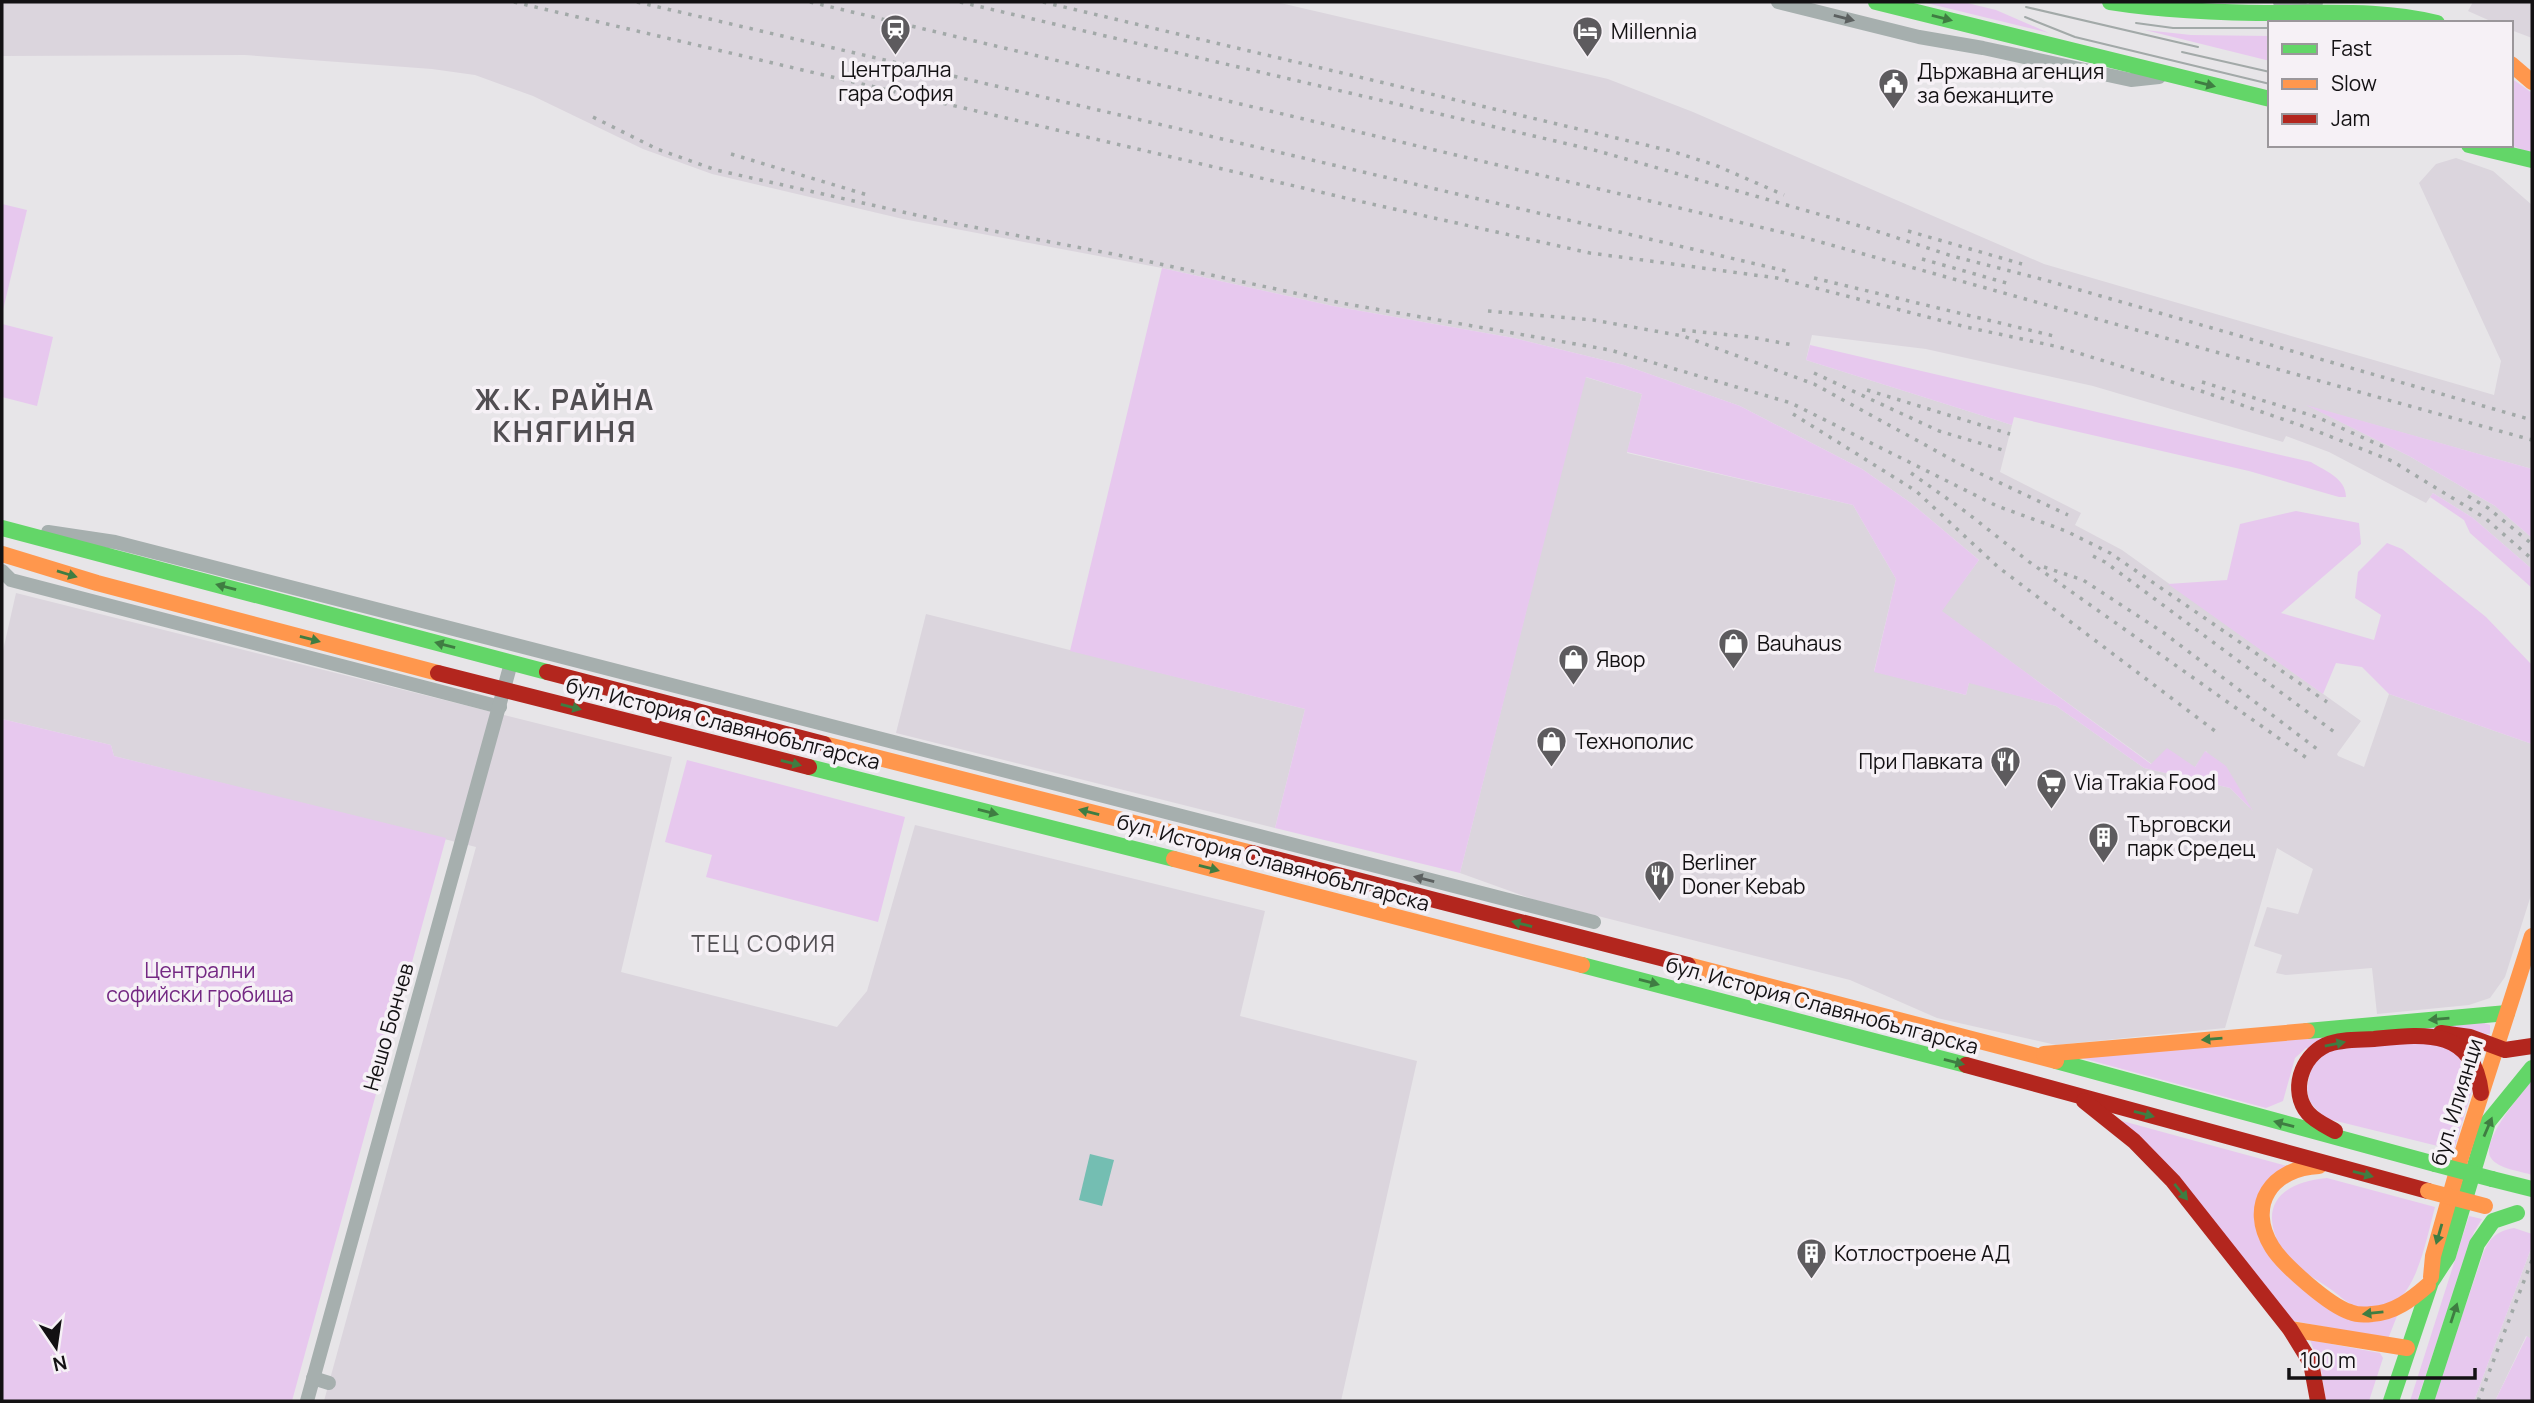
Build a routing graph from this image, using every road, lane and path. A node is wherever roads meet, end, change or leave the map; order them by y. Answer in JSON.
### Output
{"nodes":[{"id":1,"x":1778,"y":2,"type":"edge"},
{"id":2,"x":1875,"y":2,"type":"edge"},
{"id":3,"x":2110,"y":2,"type":"edge"},
{"id":4,"x":2280,"y":2,"type":"edge"},
{"id":5,"x":2315,"y":8,"type":"edge"},
{"id":6,"x":2423,"y":21,"type":"edge"},
{"id":7,"x":2513,"y":66,"type":"edge"},
{"id":8,"x":2170,"y":75,"type":"junction"},
{"id":9,"x":2532,"y":82,"type":"edge"},
{"id":10,"x":2268,"y":99,"type":"edge"},
{"id":11,"x":2475,"y":147,"type":"edge"},
{"id":12,"x":2532,"y":160,"type":"edge"},
{"id":13,"x":2532,"y":170,"type":"edge"},
{"id":14,"x":2,"y":527,"type":"edge"},
{"id":15,"x":2,"y":554,"type":"edge"},
{"id":16,"x":2,"y":571,"type":"edge"},
{"id":17,"x":511,"y":663,"type":"junction"},
{"id":18,"x":504,"y":691,"type":"junction"},
{"id":19,"x":500,"y":707,"type":"junction"},
{"id":20,"x":1594,"y":922,"type":"dead end"},
{"id":21,"x":2532,"y":936,"type":"edge"},
{"id":22,"x":2507,"y":1013,"type":"junction"},
{"id":23,"x":2416,"y":1035,"type":"junction"},
{"id":24,"x":2532,"y":1046,"type":"edge"},
{"id":25,"x":2497,"y":1047,"type":"junction"},
{"id":26,"x":2029,"y":1055,"type":"junction"},
{"id":27,"x":2532,"y":1068,"type":"edge"},
{"id":28,"x":2078,"y":1096,"type":"junction"},
{"id":29,"x":2480,"y":1098,"type":"junction"},
{"id":30,"x":2350,"y":1142,"type":"junction"},
{"id":31,"x":2334,"y":1166,"type":"junction"},
{"id":32,"x":2532,"y":1189,"type":"edge"},
{"id":33,"x":2524,"y":1216,"type":"edge"},
{"id":34,"x":2431,"y":1282,"type":"junction"},
{"id":35,"x":2290,"y":1329,"type":"junction"},
{"id":36,"x":2407,"y":1348,"type":"junction"},
{"id":37,"x":313,"y":1378,"type":"junction"},
{"id":38,"x":329,"y":1383,"type":"dead end"},
{"id":39,"x":307,"y":1401,"type":"edge"},
{"id":40,"x":2318,"y":1401,"type":"edge"},
{"id":41,"x":2391,"y":1401,"type":"edge"},
{"id":42,"x":2426,"y":1401,"type":"edge"}],
"edges":[{"from":1,"to":8,"type":"street","one_way":true},
{"from":2,"to":8,"type":"main road","one_way":true},
{"from":3,"to":5,"type":"main road"},
{"from":4,"to":5,"type":"street"},
{"from":5,"to":6,"type":"main road"},
{"from":7,"to":9,"type":"main road"},
{"from":8,"to":10,"type":"main road","one_way":true},
{"from":11,"to":12,"type":"main road"},
{"from":11,"to":13,"type":"main road"},
{"from":17,"to":14,"type":"main road","name":"бул. История Славянобългарска","one_way":true},
{"from":20,"to":14,"type":"street","name":"бул. История Славянобългарска","one_way":true},
{"from":15,"to":18,"type":"main road","name":"бул. История Славянобългарска","one_way":true},
{"from":16,"to":19,"type":"street"},
{"from":17,"to":18,"type":"street","name":"Нешо Бончев"},
{"from":26,"to":17,"type":"main road","name":"бул. История Славянобългарска","one_way":true},
{"from":18,"to":19,"type":"street","name":"Нешо Бончев"},
{"from":18,"to":28,"type":"main road","name":"бул. История Славянобългарска","one_way":true},
{"from":19,"to":37,"type":"street","name":"Нешо Бончев"},
{"from":21,"to":22,"type":"main road","name":"бул. Илиянци"},
{"from":22,"to":25,"type":"main road","name":"бул. Илиянци"},
{"from":22,"to":26,"type":"main road","one_way":true},
{"from":23,"to":25,"type":"main road"},
{"from":23,"to":29,"type":"main road"},
{"from":30,"to":23,"type":"main road","one_way":true},
{"from":24,"to":25,"type":"main road"},
{"from":25,"to":29,"type":"main road","name":"бул. Илиянци"},
{"from":30,"to":26,"type":"main road","name":"бул. История Славянобългарска","one_way":true},
{"from":34,"to":27,"type":"main road","name":"бул. Илиянци","one_way":true},
{"from":28,"to":31,"type":"main road","name":"бул. История Славянобългарска","one_way":true},
{"from":28,"to":35,"type":"main road","one_way":true},
{"from":29,"to":34,"type":"main road","name":"бул. Илиянци","one_way":true},
{"from":30,"to":32,"type":"main road","name":"бул. История Славянобългарска","bridge":true},
{"from":31,"to":33,"type":"main road","name":"бул. История Славянобългарска","one_way":true,"bridge":true},
{"from":34,"to":31,"type":"main road","one_way":true},
{"from":42,"to":33,"type":"main road","one_way":true},
{"from":34,"to":36,"type":"main road","name":"бул. Илиянци"},
{"from":35,"to":36,"type":"main road"},
{"from":35,"to":40,"type":"main road"},
{"from":36,"to":41,"type":"main road","name":"бул. Илиянци"},
{"from":37,"to":38,"type":"street"},
{"from":37,"to":39,"type":"street","name":"Нешо Бончев"}]}
